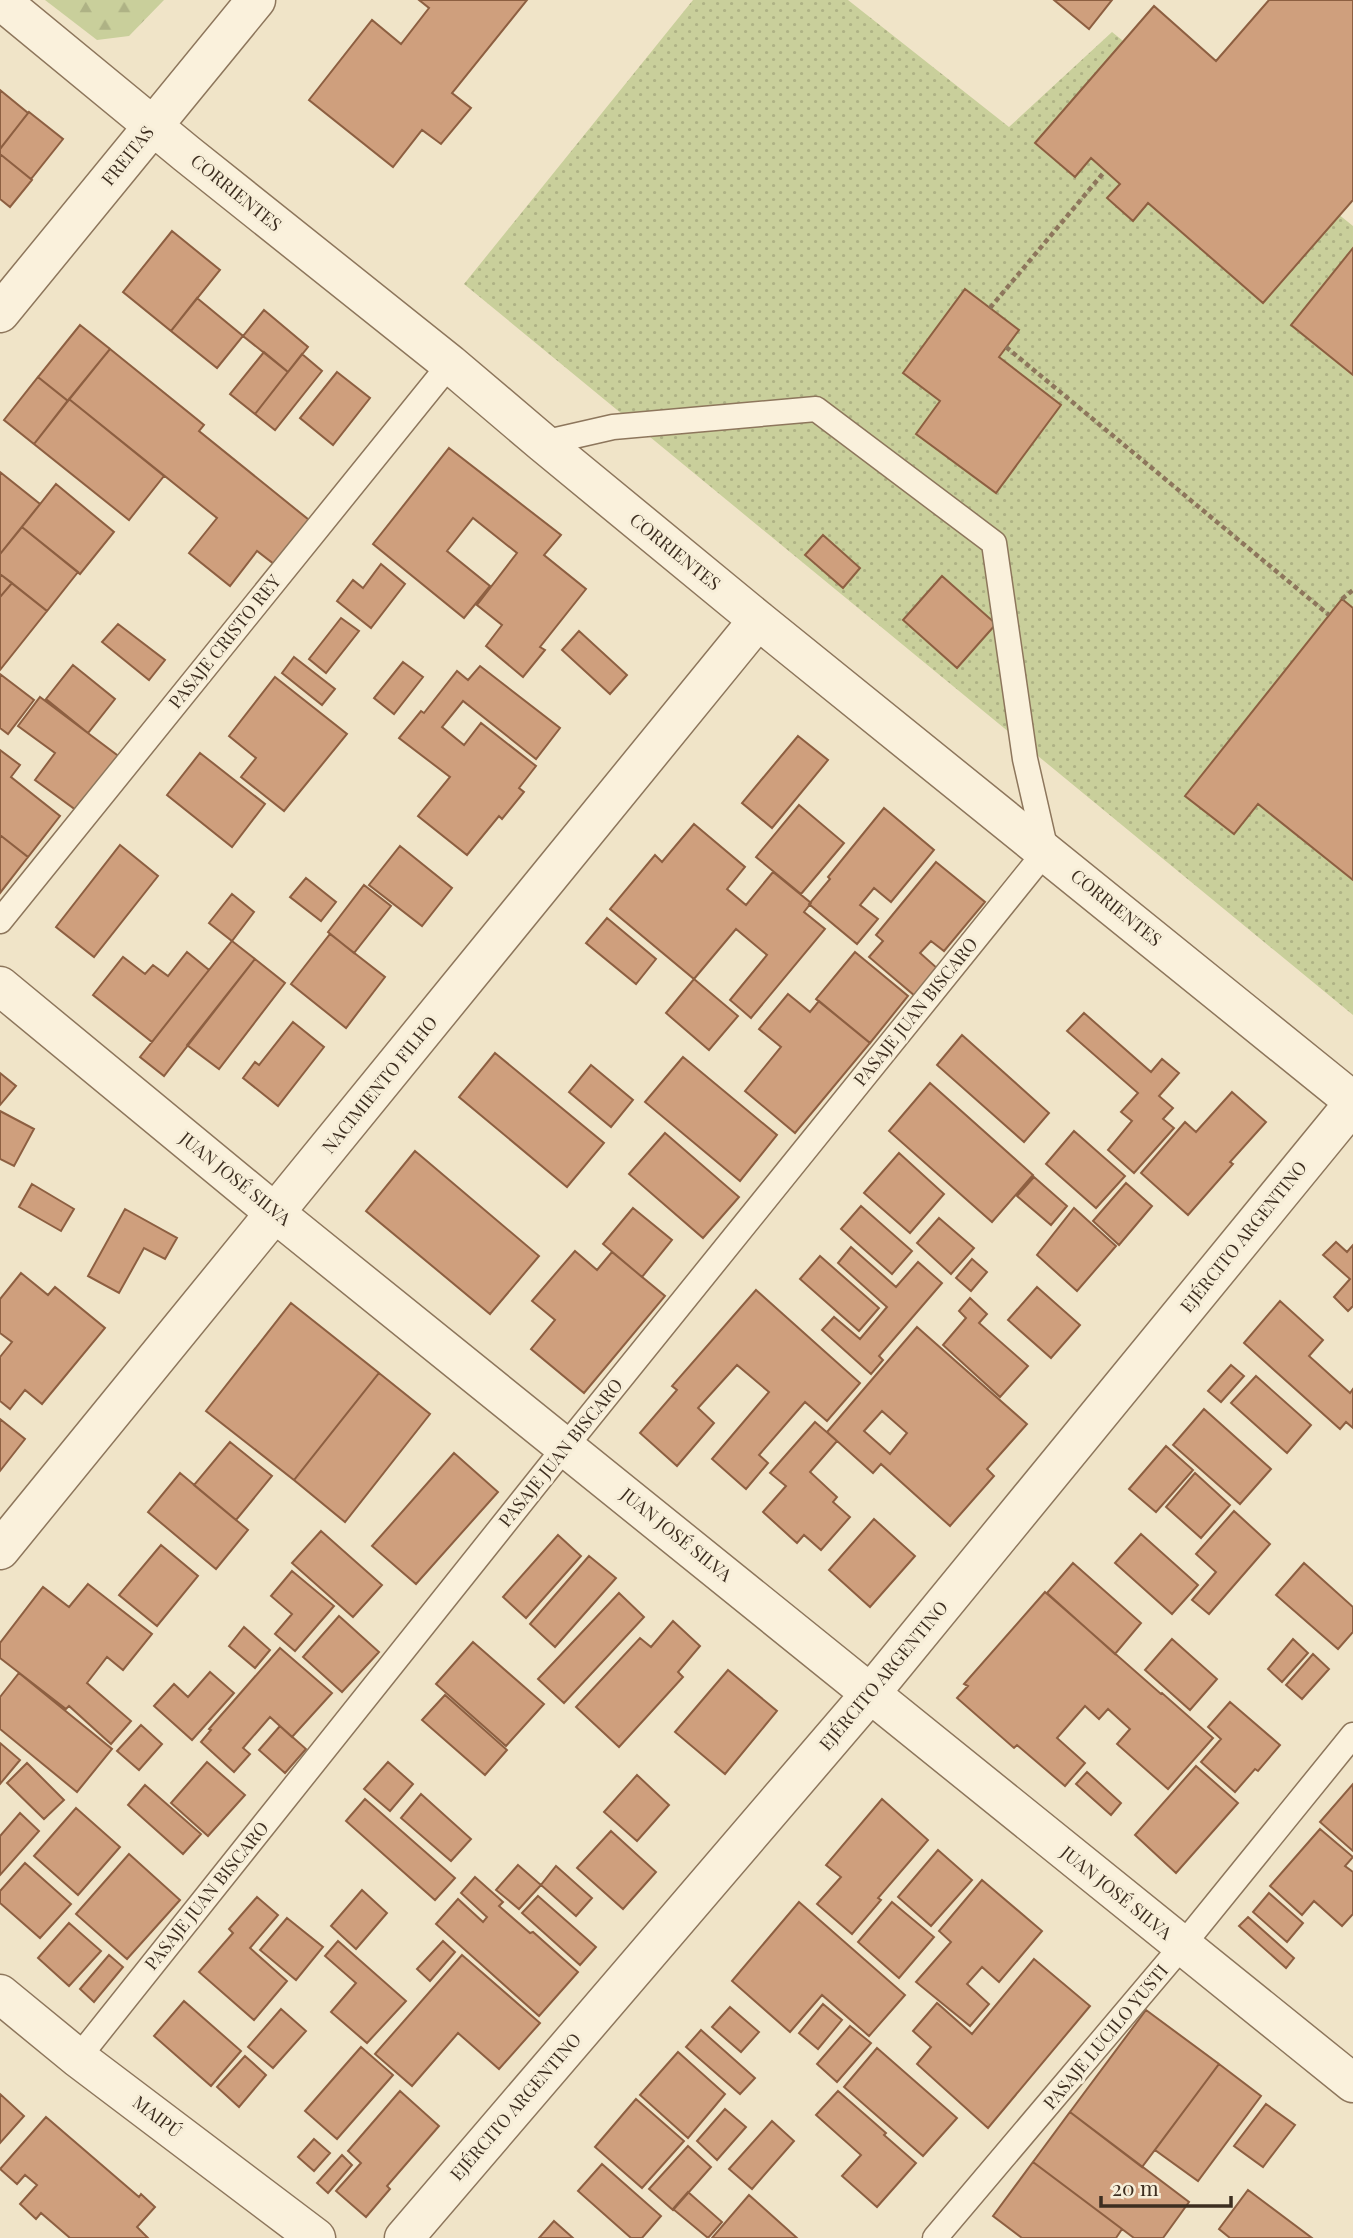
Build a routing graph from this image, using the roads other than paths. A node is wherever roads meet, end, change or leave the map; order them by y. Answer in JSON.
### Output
{"nodes":[{"id":1,"x":0,"y":0,"type":"edge"},
{"id":2,"x":256,"y":0,"type":"edge"},
{"id":3,"x":154,"y":125,"type":"junction"},
{"id":4,"x":0,"y":313,"type":"edge"},
{"id":5,"x":450,"y":364,"type":"junction"},
{"id":6,"x":543,"y":443,"type":"junction"},
{"id":7,"x":758,"y":620,"type":"junction"},
{"id":8,"x":1046,"y":851,"type":"junction"},
{"id":9,"x":0,"y":921,"type":"edge"},
{"id":10,"x":0,"y":986,"type":"edge"},
{"id":11,"x":1353,"y":1102,"type":"edge"},
{"id":12,"x":275,"y":1213,"type":"junction"},
{"id":13,"x":566,"y":1446,"type":"junction"},
{"id":14,"x":0,"y":1550,"type":"edge"},
{"id":15,"x":870,"y":1693,"type":"junction"},
{"id":16,"x":1353,"y":1735,"type":"edge"},
{"id":17,"x":1182,"y":1946,"type":"junction"},
{"id":18,"x":0,"y":1994,"type":"edge"},
{"id":19,"x":78,"y":2058,"type":"junction"},
{"id":20,"x":1353,"y":2083,"type":"edge"},
{"id":21,"x":316,"y":2238,"type":"edge"},
{"id":22,"x":404,"y":2238,"type":"edge"},
{"id":23,"x":934,"y":2238,"type":"edge"}],
"edges":[{"from":1,"to":3,"type":"street","name":"CORRIENTES"},
{"from":2,"to":3,"type":"street","name":"FREITAS"},
{"from":3,"to":4,"type":"street","name":"FREITAS"},
{"from":3,"to":5,"type":"street","name":"CORRIENTES"},
{"from":5,"to":6,"type":"street","name":"CORRIENTES"},
{"from":5,"to":9,"type":"lane","name":"PASAJE CRISTO REY"},
{"from":6,"to":7,"type":"street","name":"CORRIENTES"},
{"from":6,"to":8,"type":"lane"},
{"from":7,"to":8,"type":"street","name":"CORRIENTES"},
{"from":7,"to":12,"type":"street","name":"NACIMIENTO FILHO"},
{"from":8,"to":11,"type":"street","name":"CORRIENTES"},
{"from":8,"to":13,"type":"lane","name":"PASAJE JUAN BISCARO"},
{"from":10,"to":12,"type":"street","name":"JUAN JOSÉ SILVA"},
{"from":11,"to":15,"type":"street","name":"EJÉRCITO ARGENTINO"},
{"from":12,"to":13,"type":"street","name":"JUAN JOSÉ SILVA"},
{"from":12,"to":14,"type":"street","name":"NACIMIENTO FILHO"},
{"from":13,"to":15,"type":"street","name":"JUAN JOSÉ SILVA"},
{"from":13,"to":19,"type":"lane","name":"PASAJE JUAN BISCARO"},
{"from":15,"to":17,"type":"street","name":"JUAN JOSÉ SILVA"},
{"from":15,"to":22,"type":"street","name":"EJÉRCITO ARGENTINO"},
{"from":16,"to":17,"type":"lane","name":"PASAJE LUCILO YUSTI"},
{"from":17,"to":20,"type":"street","name":"JUAN JOSÉ SILVA"},
{"from":17,"to":23,"type":"lane","name":"PASAJE LUCILO YUSTI"},
{"from":18,"to":19,"type":"street","name":"MAIPÚ"},
{"from":19,"to":21,"type":"street","name":"MAIPÚ"}]}
